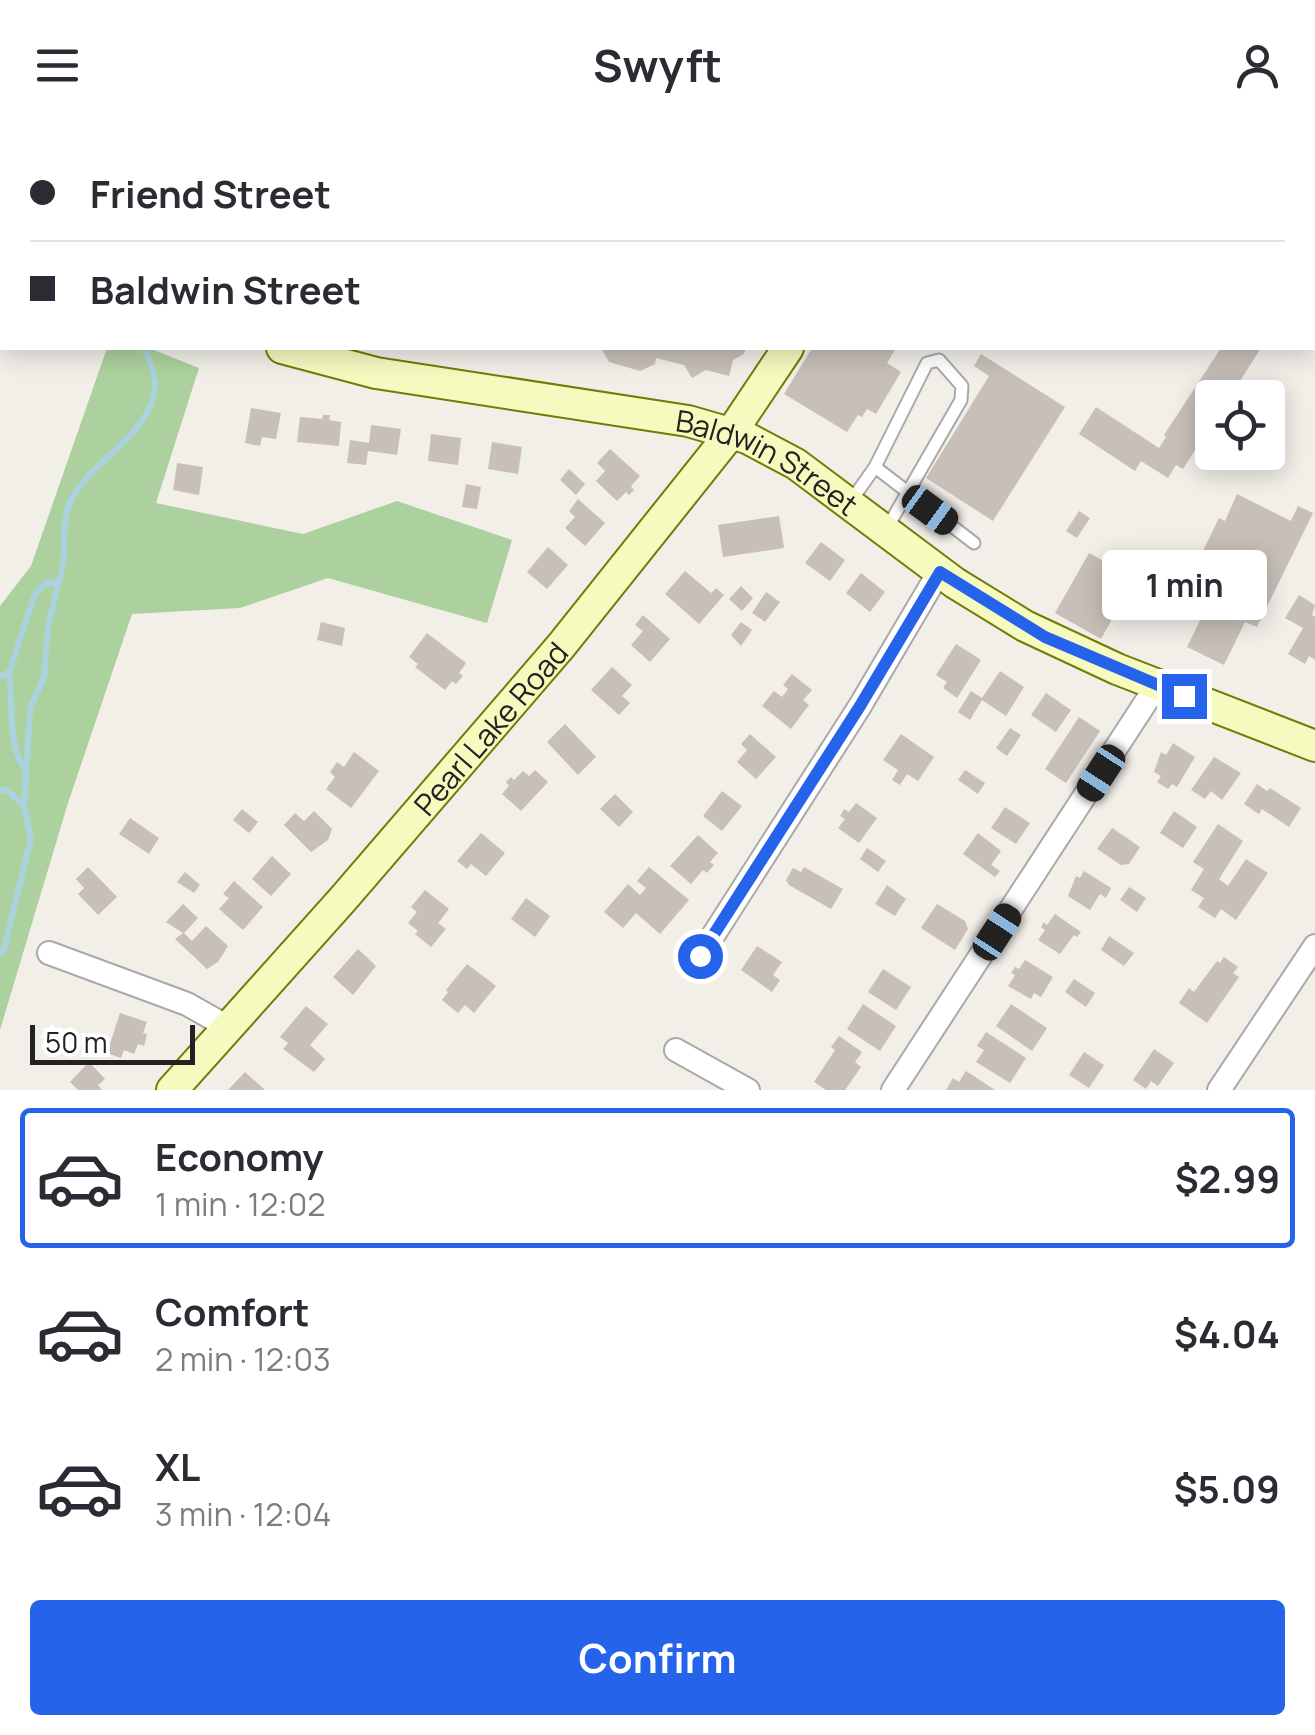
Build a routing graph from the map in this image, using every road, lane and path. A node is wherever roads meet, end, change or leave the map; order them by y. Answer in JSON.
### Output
{"nodes":[{"id":1,"x":290,"y":350,"type":"edge"},
{"id":2,"x":787,"y":350,"type":"edge"},
{"id":3,"x":731,"y":433,"type":"junction"},
{"id":4,"x":875,"y":467,"type":"junction"},
{"id":5,"x":907,"y":494,"type":"junction"},
{"id":6,"x":849,"y":504,"type":"junction"},
{"id":7,"x":885,"y":532,"type":"junction"},
{"id":8,"x":974,"y":542,"type":"dead end"},
{"id":9,"x":940,"y":572,"type":"junction"},
{"id":10,"x":1157,"y":685,"type":"junction"},
{"id":11,"x":1315,"y":746,"type":"edge"},
{"id":12,"x":1315,"y":946,"type":"edge"},
{"id":13,"x":49,"y":952,"type":"dead end"},
{"id":14,"x":700,"y":956,"type":"dead end"},
{"id":15,"x":226,"y":1026,"type":"junction"},
{"id":16,"x":676,"y":1050,"type":"dead end"},
{"id":17,"x":172,"y":1090,"type":"edge"},
{"id":18,"x":748,"y":1090,"type":"edge"},
{"id":19,"x":893,"y":1090,"type":"edge"},
{"id":20,"x":1219,"y":1090,"type":"edge"}],
"edges":[{"from":1,"to":3,"type":"main road","name":"Baldwin Street"},
{"from":2,"to":3,"type":"main road","name":"Pearl Lake Road"},
{"from":3,"to":6,"type":"main road","name":"Baldwin Street"},
{"from":3,"to":15,"type":"main road","name":"Pearl Lake Road"},
{"from":4,"to":5,"type":"lane"},
{"from":4,"to":5,"type":"lane"},
{"from":4,"to":6,"type":"lane"},
{"from":5,"to":7,"type":"lane"},
{"from":5,"to":8,"type":"lane"},
{"from":6,"to":7,"type":"main road","name":"Baldwin Street"},
{"from":7,"to":9,"type":"main road","name":"Baldwin Street"},
{"from":9,"to":10,"type":"main road","name":"Baldwin Street"},
{"from":9,"to":14,"type":"street"},
{"from":10,"to":11,"type":"main road","name":"Baldwin Street"},
{"from":10,"to":19,"type":"street"},
{"from":12,"to":20,"type":"street"},
{"from":13,"to":15,"type":"street"},
{"from":15,"to":17,"type":"main road","name":"Pearl Lake Road"},
{"from":16,"to":18,"type":"street"}]}
